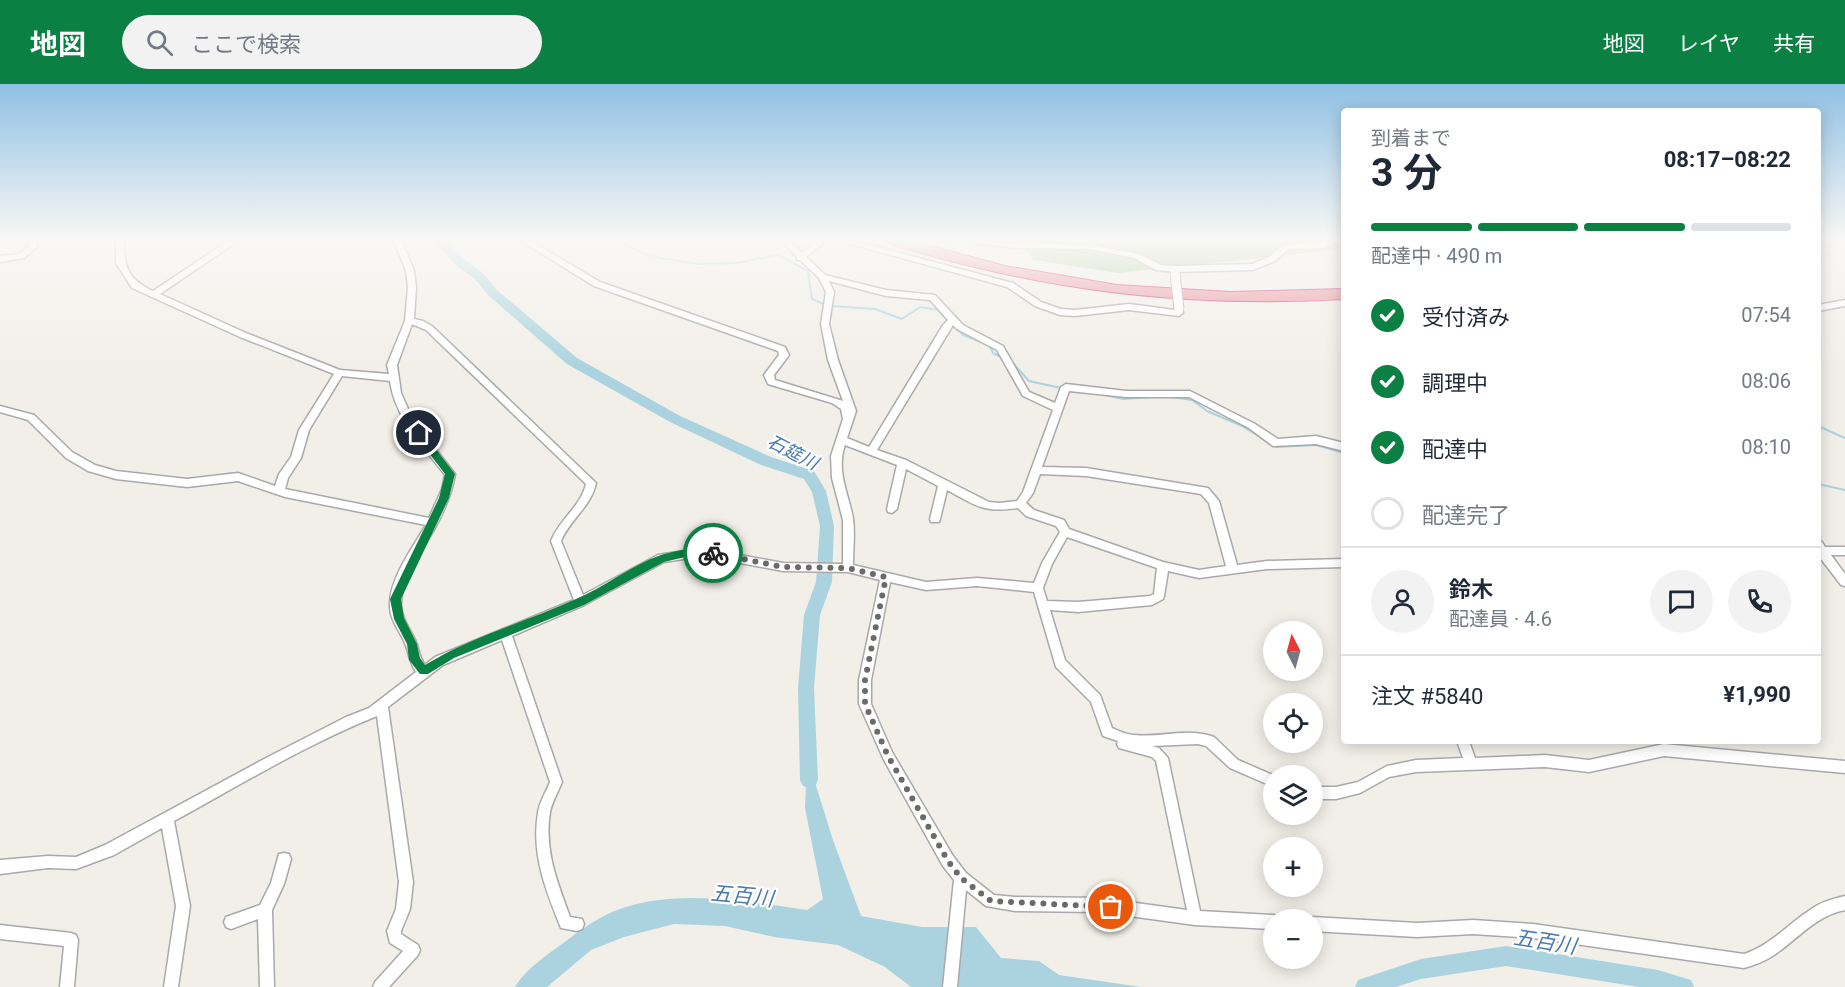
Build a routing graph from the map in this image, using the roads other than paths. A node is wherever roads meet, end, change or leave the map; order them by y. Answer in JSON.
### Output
{"nodes":[{"id":1,"x":133,"y":283,"type":"edge"},
{"id":2,"x":171,"y":283,"type":"edge"},
{"id":3,"x":412,"y":283,"type":"edge"},
{"id":4,"x":596,"y":283,"type":"edge"},
{"id":5,"x":825,"y":283,"type":"edge"},
{"id":6,"x":847,"y":283,"type":"edge"},
{"id":7,"x":1003,"y":283,"type":"edge"},
{"id":8,"x":1075,"y":283,"type":"edge"},
{"id":9,"x":1117,"y":283,"type":"edge"},
{"id":10,"x":1176,"y":283,"type":"edge"},
{"id":11,"x":1341,"y":287,"type":"edge"},
{"id":12,"x":1341,"y":294,"type":"edge"},
{"id":13,"x":153,"y":295,"type":"junction"},
{"id":14,"x":1845,"y":303,"type":"edge"},
{"id":15,"x":1821,"y":307,"type":"edge"},
{"id":16,"x":953,"y":320,"type":"junction"},
{"id":17,"x":409,"y":321,"type":"junction"},
{"id":18,"x":339,"y":373,"type":"junction"},
{"id":19,"x":393,"y":378,"type":"junction"},
{"id":20,"x":0,"y":409,"type":"edge"},
{"id":21,"x":1059,"y":409,"type":"junction"},
{"id":22,"x":850,"y":419,"type":"junction"},
{"id":23,"x":842,"y":440,"type":"junction"},
{"id":24,"x":1341,"y":446,"type":"edge"},
{"id":25,"x":872,"y":450,"type":"junction"},
{"id":26,"x":902,"y":463,"type":"junction"},
{"id":27,"x":1036,"y":470,"type":"junction"},
{"id":28,"x":944,"y":483,"type":"junction"},
{"id":29,"x":279,"y":491,"type":"junction"},
{"id":30,"x":1020,"y":504,"type":"junction"},
{"id":31,"x":892,"y":509,"type":"dead end"},
{"id":32,"x":935,"y":519,"type":"dead end"},
{"id":33,"x":431,"y":522,"type":"junction"},
{"id":34,"x":1065,"y":532,"type":"junction"},
{"id":35,"x":1821,"y":549,"type":"edge"},
{"id":36,"x":1821,"y":550,"type":"edge"},
{"id":37,"x":1845,"y":551,"type":"edge"},
{"id":38,"x":1341,"y":563,"type":"edge"},
{"id":39,"x":1163,"y":566,"type":"junction"},
{"id":40,"x":1232,"y":567,"type":"junction"},
{"id":41,"x":844,"y":569,"type":"junction"},
{"id":42,"x":886,"y":577,"type":"junction"},
{"id":43,"x":1845,"y":582,"type":"edge"},
{"id":44,"x":1038,"y":588,"type":"junction"},
{"id":45,"x":580,"y":602,"type":"junction"},
{"id":46,"x":1042,"y":605,"type":"junction"},
{"id":47,"x":506,"y":633,"type":"junction"},
{"id":48,"x":424,"y":671,"type":"junction"},
{"id":49,"x":382,"y":707,"type":"junction"},
{"id":50,"x":1116,"y":738,"type":"junction"},
{"id":51,"x":1464,"y":744,"type":"edge"},
{"id":52,"x":1471,"y":764,"type":"junction"},
{"id":53,"x":1845,"y":767,"type":"edge"},
{"id":54,"x":1263,"y":776,"type":"edge"},
{"id":55,"x":1323,"y":793,"type":"edge"},
{"id":56,"x":167,"y":820,"type":"junction"},
{"id":57,"x":284,"y":859,"type":"dead end"},
{"id":58,"x":0,"y":867,"type":"edge"},
{"id":59,"x":961,"y":878,"type":"junction"},
{"id":60,"x":1845,"y":903,"type":"edge"},
{"id":61,"x":266,"y":910,"type":"junction"},
{"id":62,"x":1195,"y":918,"type":"junction"},
{"id":63,"x":1263,"y":921,"type":"edge"},
{"id":64,"x":231,"y":922,"type":"dead end"},
{"id":65,"x":577,"y":924,"type":"dead end"},
{"id":66,"x":1323,"y":925,"type":"edge"},
{"id":67,"x":0,"y":932,"type":"edge"},
{"id":68,"x":67,"y":987,"type":"edge"},
{"id":69,"x":171,"y":987,"type":"edge"},
{"id":70,"x":267,"y":987,"type":"edge"},
{"id":71,"x":380,"y":987,"type":"edge"},
{"id":72,"x":950,"y":987,"type":"edge"}],
"edges":[{"from":1,"to":13,"type":"street"},
{"from":2,"to":13,"type":"street"},
{"from":3,"to":17,"type":"street"},
{"from":4,"to":22,"type":"street"},
{"from":5,"to":22,"type":"street"},
{"from":6,"to":16,"type":"street"},
{"from":7,"to":10,"type":"street","bridge":true},
{"from":8,"to":12,"type":"highway"},
{"from":9,"to":11,"type":"highway"},
{"from":13,"to":18,"type":"street"},
{"from":14,"to":15,"type":"street"},
{"from":16,"to":21,"type":"street"},
{"from":16,"to":25,"type":"street"},
{"from":17,"to":19,"type":"street"},
{"from":17,"to":45,"type":"street"},
{"from":18,"to":19,"type":"street"},
{"from":18,"to":29,"type":"street"},
{"from":19,"to":33,"type":"street"},
{"from":20,"to":29,"type":"street"},
{"from":21,"to":24,"type":"street"},
{"from":21,"to":27,"type":"street"},
{"from":22,"to":23,"type":"street"},
{"from":23,"to":25,"type":"street"},
{"from":23,"to":41,"type":"street"},
{"from":25,"to":26,"type":"street"},
{"from":26,"to":28,"type":"street"},
{"from":26,"to":31,"type":"street"},
{"from":27,"to":30,"type":"street"},
{"from":27,"to":40,"type":"street"},
{"from":28,"to":30,"type":"street"},
{"from":28,"to":32,"type":"street"},
{"from":29,"to":33,"type":"street"},
{"from":30,"to":34,"type":"street"},
{"from":33,"to":48,"type":"street"},
{"from":34,"to":39,"type":"street"},
{"from":34,"to":44,"type":"street"},
{"from":35,"to":37,"type":"street"},
{"from":36,"to":43,"type":"street"},
{"from":38,"to":40,"type":"street"},
{"from":39,"to":40,"type":"street"},
{"from":39,"to":46,"type":"street"},
{"from":41,"to":42,"type":"street"},
{"from":41,"to":45,"type":"street"},
{"from":42,"to":44,"type":"street"},
{"from":42,"to":59,"type":"street"},
{"from":44,"to":46,"type":"street"},
{"from":45,"to":47,"type":"street"},
{"from":46,"to":50,"type":"street"},
{"from":47,"to":48,"type":"street"},
{"from":47,"to":65,"type":"street"},
{"from":48,"to":49,"type":"street"},
{"from":49,"to":56,"type":"street"},
{"from":49,"to":71,"type":"street"},
{"from":50,"to":54,"type":"street"},
{"from":50,"to":62,"type":"street"},
{"from":51,"to":52,"type":"street"},
{"from":52,"to":53,"type":"street"},
{"from":52,"to":55,"type":"street"},
{"from":56,"to":58,"type":"street"},
{"from":56,"to":69,"type":"street"},
{"from":57,"to":61,"type":"street"},
{"from":59,"to":62,"type":"street"},
{"from":59,"to":72,"type":"street"},
{"from":60,"to":66,"type":"street"},
{"from":61,"to":64,"type":"street"},
{"from":61,"to":70,"type":"street"},
{"from":62,"to":63,"type":"street"},
{"from":67,"to":68,"type":"street"}]}
